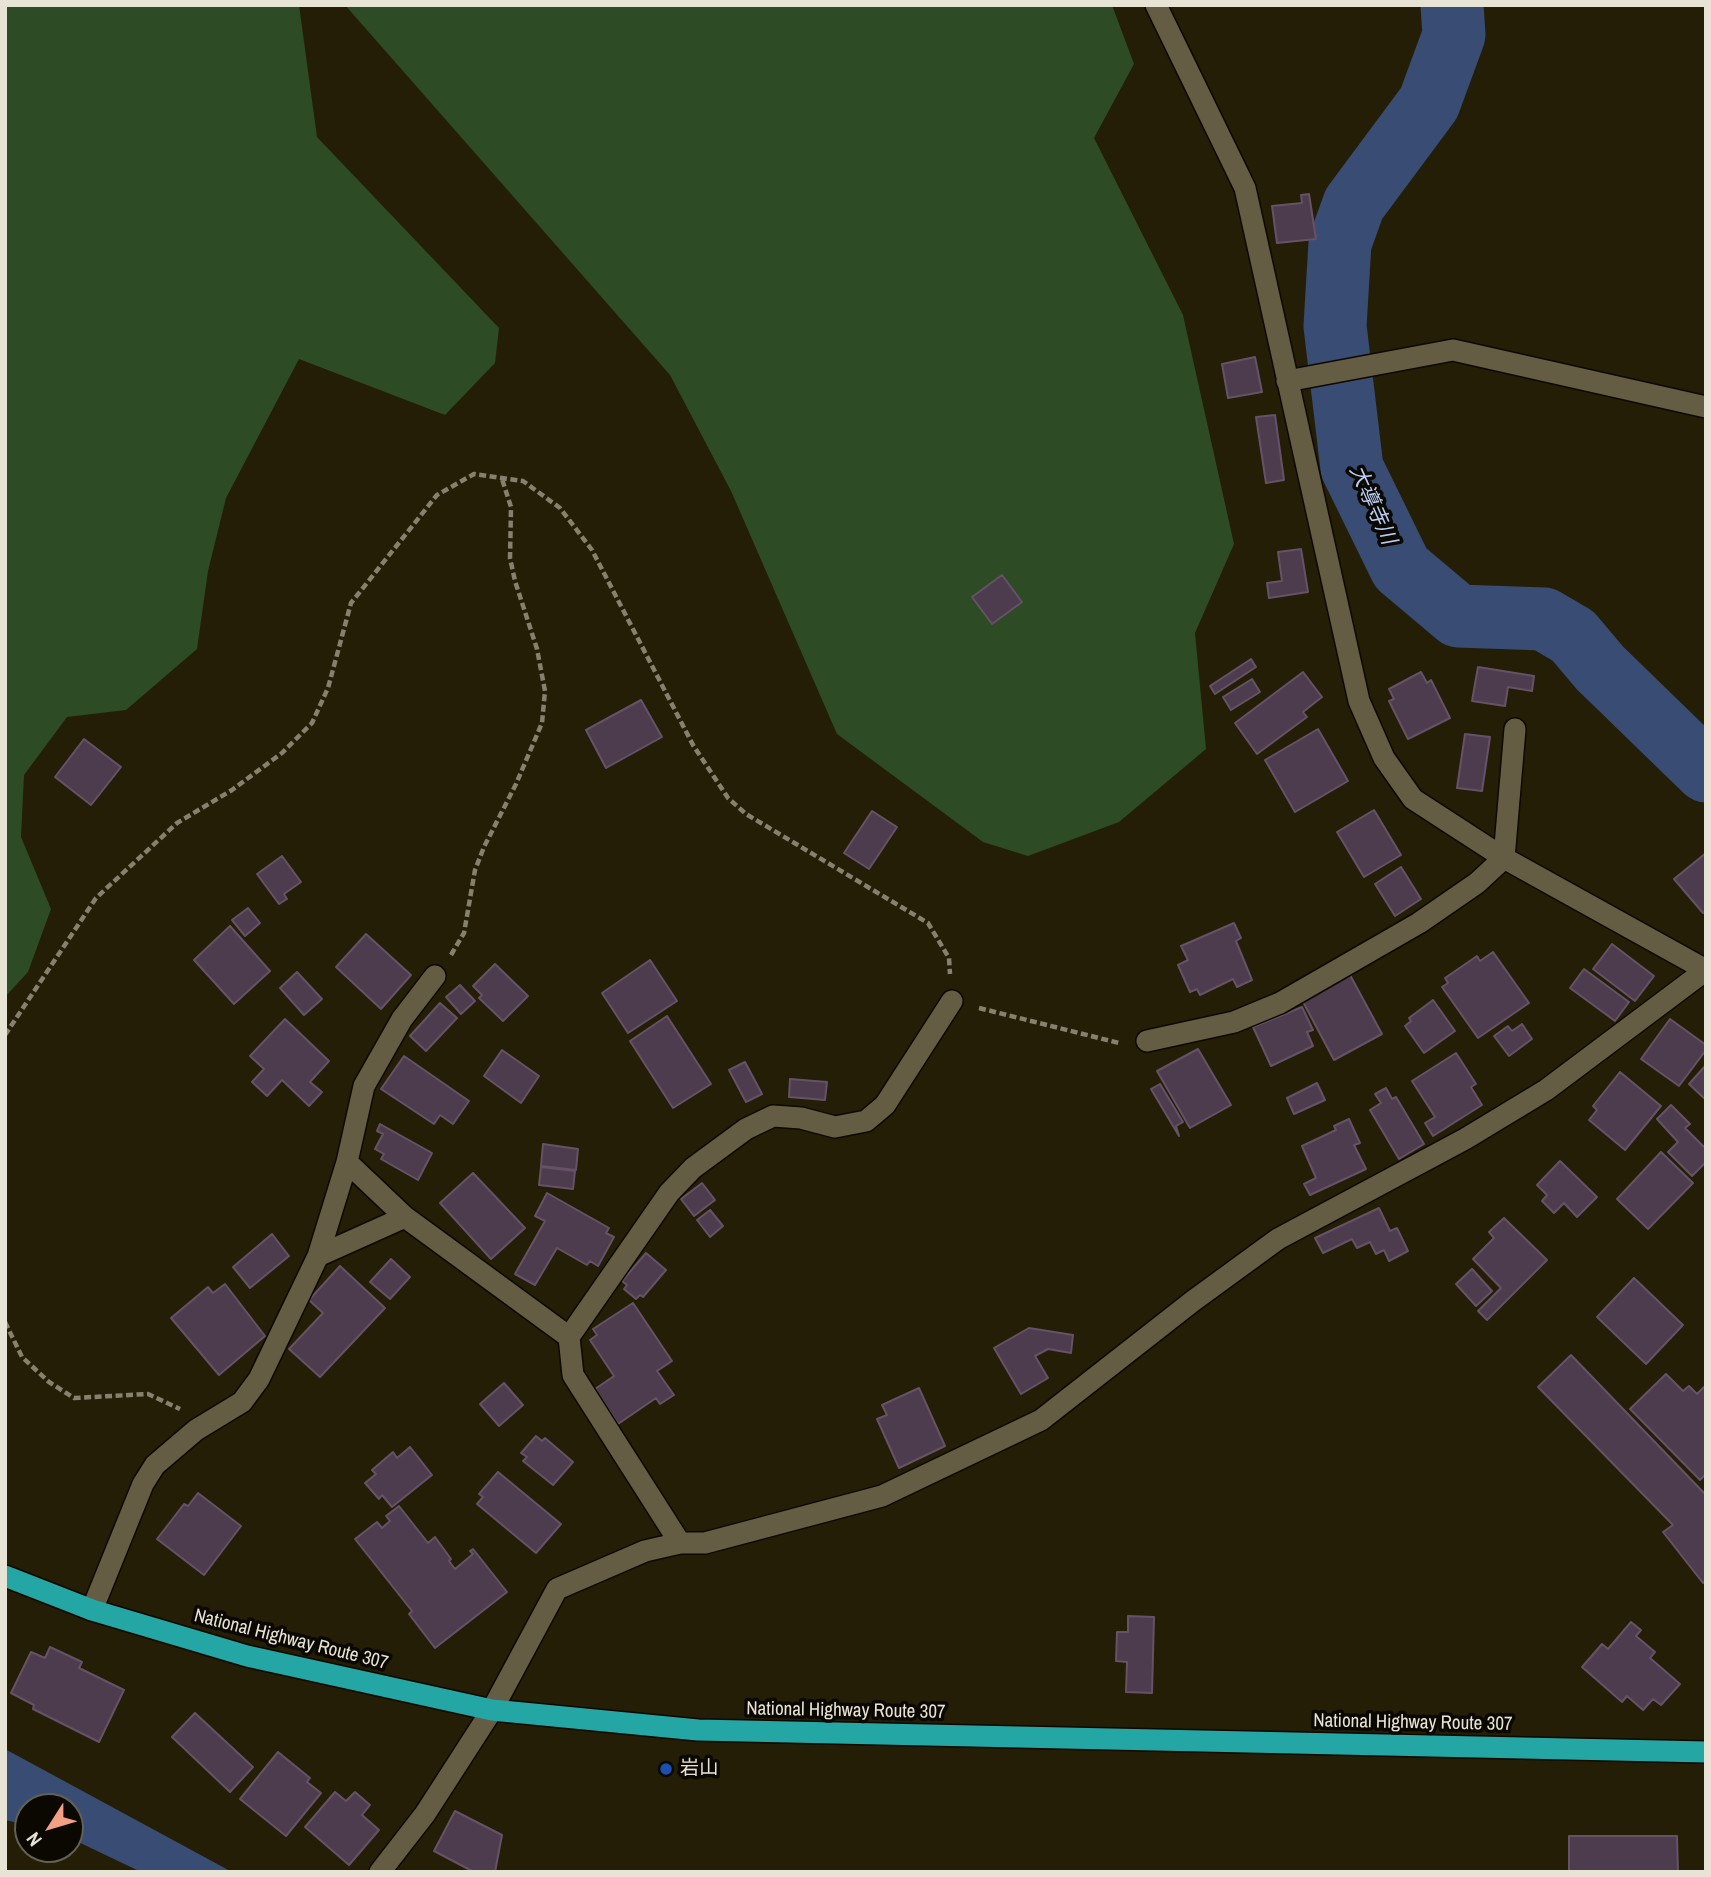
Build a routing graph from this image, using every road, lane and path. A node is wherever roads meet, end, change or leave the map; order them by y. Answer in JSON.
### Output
{"nodes":[{"id":1,"x":1156,"y":5,"type":"edge"},
{"id":2,"x":1297,"y":380,"type":"junction"},
{"id":3,"x":1706,"y":407,"type":"edge"},
{"id":4,"x":502,"y":478,"type":"junction"},
{"id":5,"x":1515,"y":729,"type":"dead end"},
{"id":6,"x":1504,"y":858,"type":"junction"},
{"id":7,"x":1706,"y":970,"type":"edge"},
{"id":8,"x":435,"y":976,"type":"joint"},
{"id":9,"x":952,"y":1001,"type":"junction"},
{"id":10,"x":5,"y":1035,"type":"edge"},
{"id":11,"x":1147,"y":1041,"type":"joint"},
{"id":12,"x":347,"y":1161,"type":"junction"},
{"id":13,"x":405,"y":1217,"type":"junction"},
{"id":14,"x":318,"y":1256,"type":"junction"},
{"id":15,"x":5,"y":1322,"type":"edge"},
{"id":16,"x":569,"y":1338,"type":"junction"},
{"id":17,"x":196,"y":1430,"type":"junction"},
{"id":18,"x":680,"y":1543,"type":"junction"},
{"id":19,"x":5,"y":1576,"type":"edge"},
{"id":20,"x":92,"y":1609,"type":"junction"},
{"id":21,"x":492,"y":1710,"type":"junction"},
{"id":22,"x":1706,"y":1752,"type":"edge"},
{"id":23,"x":380,"y":1872,"type":"edge"}],
"edges":[{"from":1,"to":2,"type":"street"},
{"from":2,"to":3,"type":"street"},
{"from":2,"to":6,"type":"street"},
{"from":4,"to":8,"type":"path"},
{"from":4,"to":9,"type":"path"},
{"from":4,"to":10,"type":"path"},
{"from":5,"to":6,"type":"street"},
{"from":6,"to":7,"type":"street"},
{"from":6,"to":11,"type":"street"},
{"from":7,"to":18,"type":"street"},
{"from":8,"to":12,"type":"street"},
{"from":9,"to":11,"type":"path"},
{"from":9,"to":16,"type":"street"},
{"from":12,"to":13,"type":"street"},
{"from":12,"to":14,"type":"street"},
{"from":13,"to":14,"type":"street"},
{"from":13,"to":16,"type":"street"},
{"from":14,"to":17,"type":"street"},
{"from":15,"to":17,"type":"path"},
{"from":16,"to":18,"type":"street"},
{"from":17,"to":20,"type":"street"},
{"from":18,"to":21,"type":"street"},
{"from":19,"to":20,"type":"highway","name":"National Highway Route 307"},
{"from":20,"to":21,"type":"highway","name":"National Highway Route 307"},
{"from":21,"to":22,"type":"highway","name":"National Highway Route 307"},
{"from":21,"to":23,"type":"street"}]}
